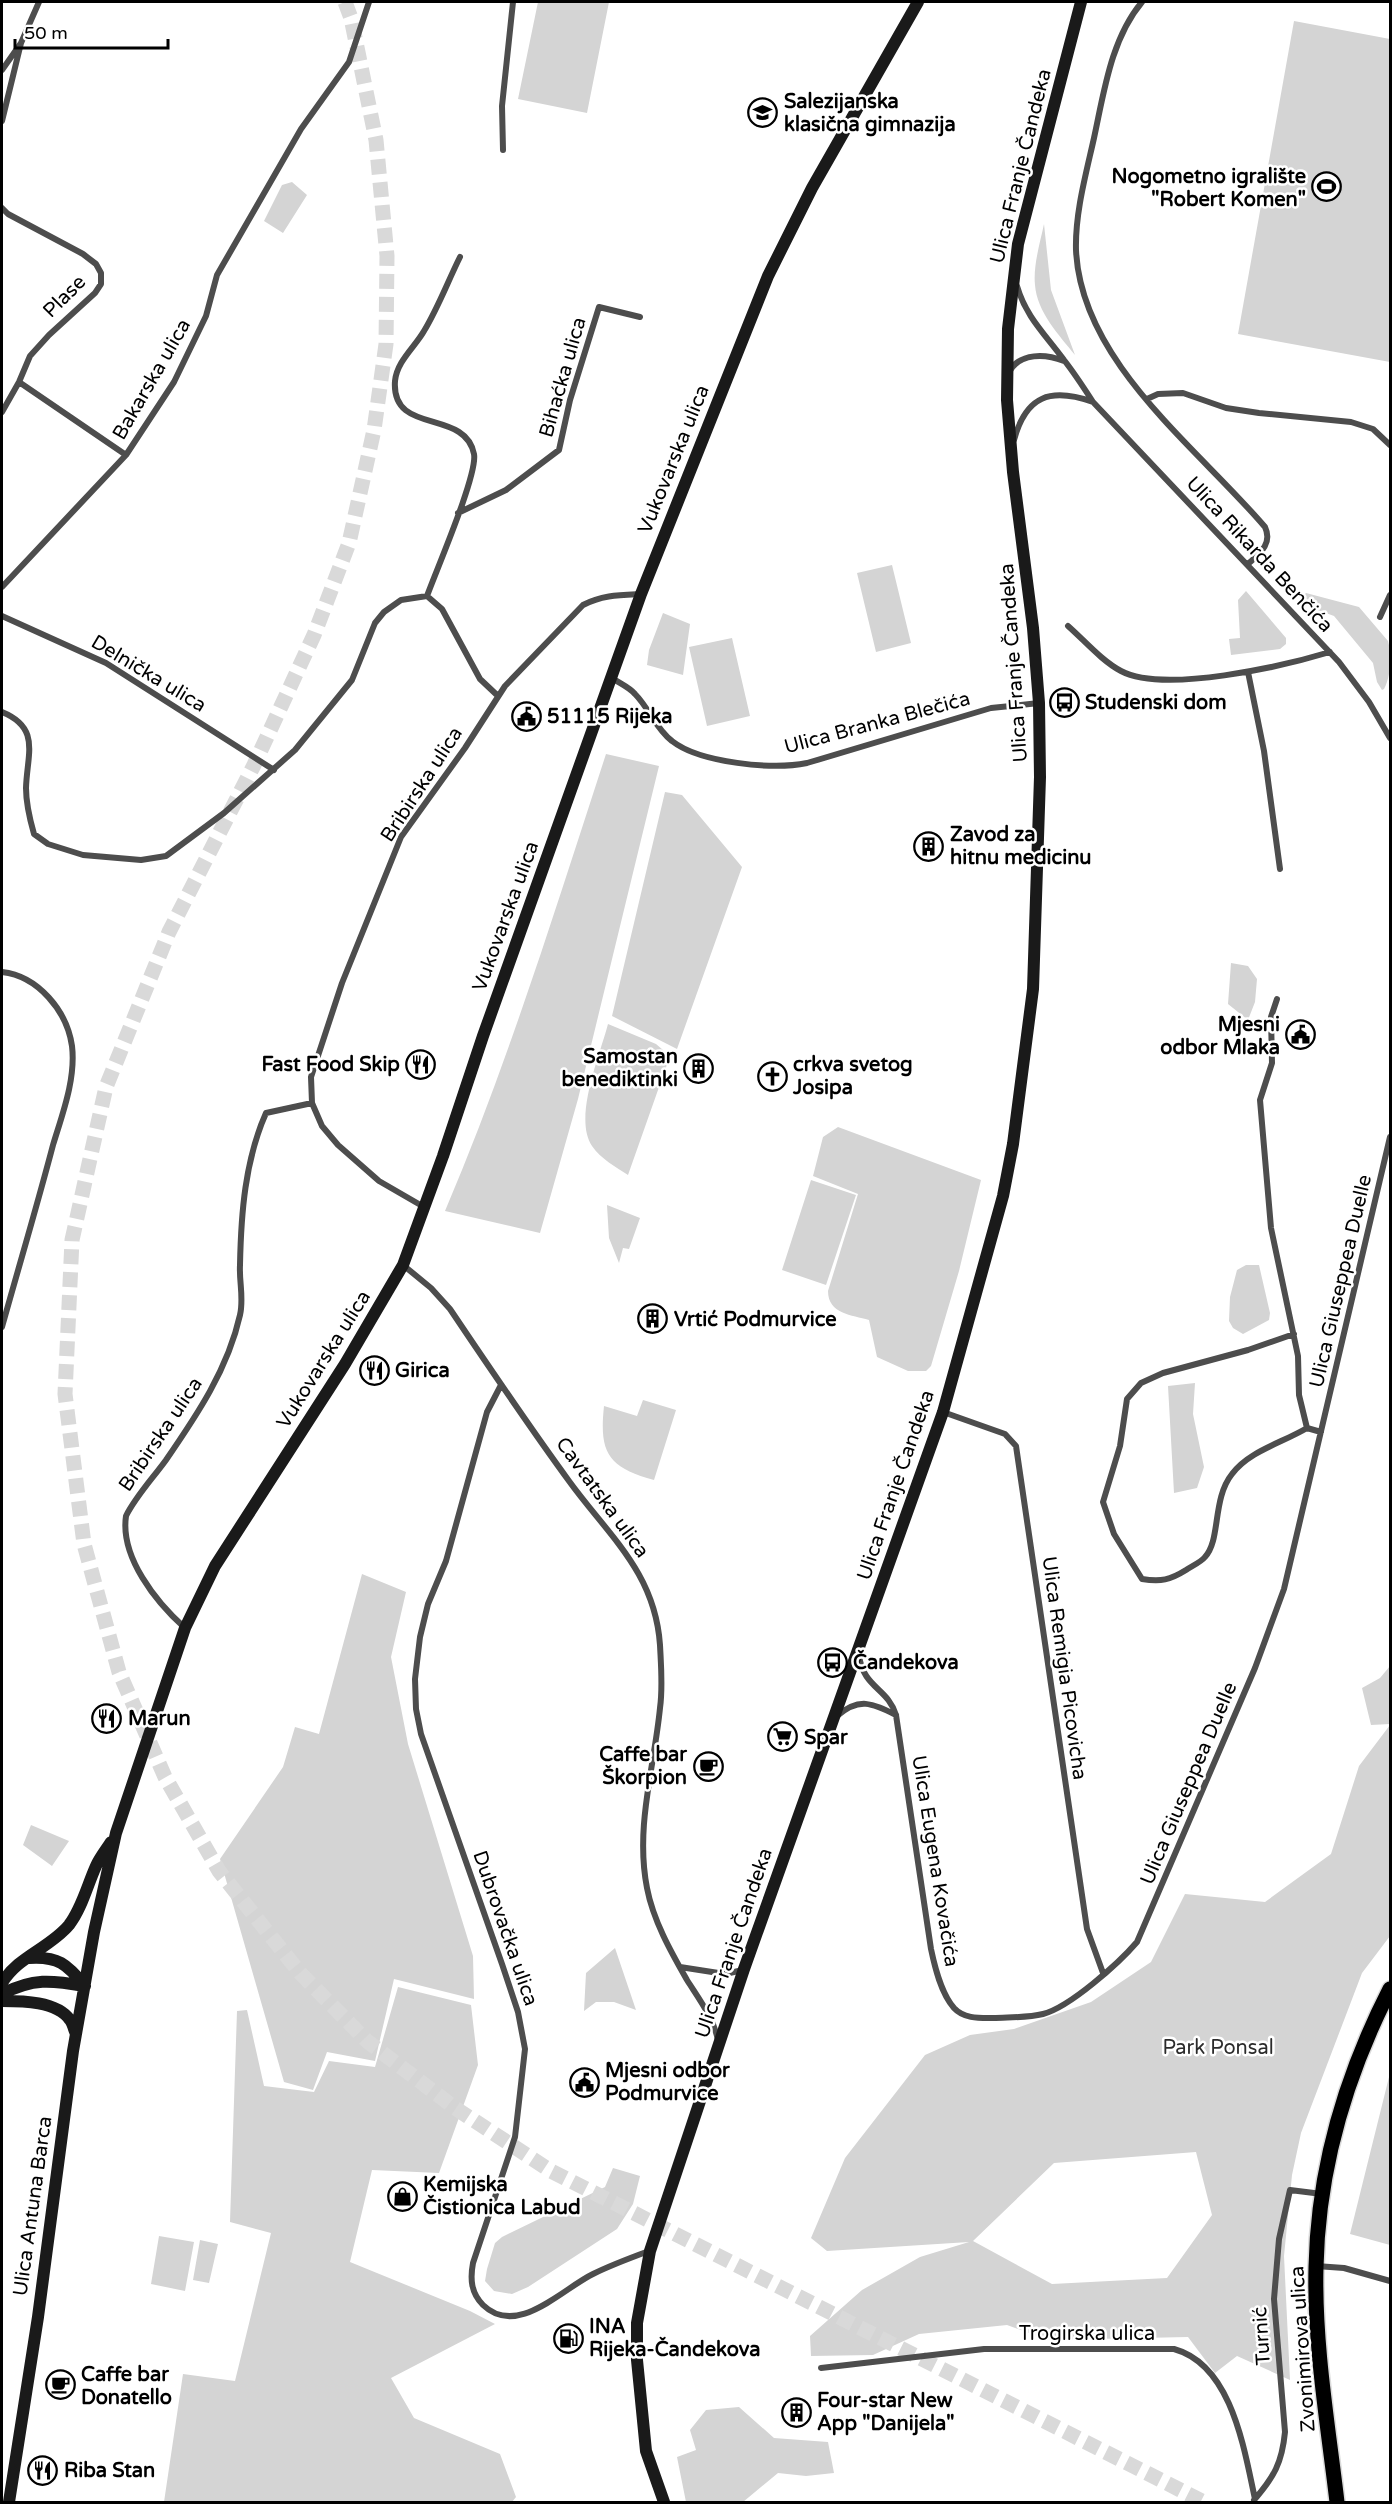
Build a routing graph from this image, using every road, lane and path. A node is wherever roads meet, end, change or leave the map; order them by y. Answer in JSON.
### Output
{"nodes":[{"id":1,"x":39,"y":2,"type":"edge"},
{"id":2,"x":369,"y":2,"type":"edge"},
{"id":3,"x":513,"y":2,"type":"edge"},
{"id":4,"x":918,"y":2,"type":"edge"},
{"id":5,"x":1082,"y":2,"type":"edge"},
{"id":6,"x":1142,"y":2,"type":"edge"},
{"id":7,"x":21,"y":43,"type":"junction"},
{"id":8,"x":2,"y":70,"type":"edge"},
{"id":9,"x":2,"y":121,"type":"edge"},
{"id":10,"x":503,"y":150,"type":"dead end"},
{"id":11,"x":2,"y":208,"type":"edge"},
{"id":12,"x":460,"y":257,"type":"dead end"},
{"id":13,"x":1013,"y":274,"type":"junction"},
{"id":14,"x":639,"y":317,"type":"dead end"},
{"id":15,"x":1065,"y":361,"type":"junction"},
{"id":16,"x":1006,"y":378,"type":"junction"},
{"id":17,"x":19,"y":382,"type":"junction"},
{"id":18,"x":1147,"y":399,"type":"junction"},
{"id":19,"x":1094,"y":402,"type":"junction"},
{"id":20,"x":2,"y":412,"type":"edge"},
{"id":21,"x":1390,"y":445,"type":"edge"},
{"id":22,"x":1011,"y":449,"type":"junction"},
{"id":23,"x":126,"y":455,"type":"junction"},
{"id":24,"x":458,"y":513,"type":"junction"},
{"id":25,"x":1248,"y":564,"type":"junction"},
{"id":26,"x":2,"y":587,"type":"edge"},
{"id":27,"x":641,"y":594,"type":"junction"},
{"id":28,"x":1390,"y":595,"type":"edge"},
{"id":29,"x":427,"y":596,"type":"junction"},
{"id":30,"x":2,"y":616,"type":"edge"},
{"id":31,"x":1380,"y":617,"type":"dead end"},
{"id":32,"x":1068,"y":626,"type":"dead end"},
{"id":33,"x":1330,"y":652,"type":"junction"},
{"id":34,"x":1248,"y":672,"type":"junction"},
{"id":35,"x":612,"y":678,"type":"junction"},
{"id":36,"x":498,"y":696,"type":"junction"},
{"id":37,"x":1039,"y":703,"type":"junction"},
{"id":38,"x":2,"y":712,"type":"edge"},
{"id":39,"x":1390,"y":738,"type":"edge"},
{"id":40,"x":274,"y":770,"type":"junction"},
{"id":41,"x":1280,"y":869,"type":"dead end"},
{"id":42,"x":2,"y":972,"type":"edge"},
{"id":43,"x":1277,"y":999,"type":"dead end"},
{"id":44,"x":312,"y":1103,"type":"junction"},
{"id":45,"x":1390,"y":1137,"type":"edge"},
{"id":46,"x":424,"y":1208,"type":"junction"},
{"id":47,"x":403,"y":1265,"type":"junction"},
{"id":48,"x":2,"y":1327,"type":"edge"},
{"id":49,"x":1294,"y":1334,"type":"junction"},
{"id":50,"x":501,"y":1385,"type":"junction"},
{"id":51,"x":944,"y":1412,"type":"junction"},
{"id":52,"x":1307,"y":1428,"type":"junction"},
{"id":53,"x":1321,"y":1432,"type":"junction"},
{"id":54,"x":186,"y":1628,"type":"junction"},
{"id":55,"x":859,"y":1648,"type":"junction"},
{"id":56,"x":896,"y":1715,"type":"junction"},
{"id":57,"x":832,"y":1721,"type":"junction"},
{"id":58,"x":116,"y":1833,"type":"junction"},
{"id":59,"x":28,"y":1958,"type":"junction"},
{"id":60,"x":680,"y":1966,"type":"junction"},
{"id":61,"x":744,"y":1969,"type":"junction"},
{"id":62,"x":1103,"y":1973,"type":"junction"},
{"id":63,"x":2,"y":1983,"type":"edge"},
{"id":64,"x":85,"y":1986,"type":"junction"},
{"id":65,"x":1390,"y":1989,"type":"edge"},
{"id":66,"x":2,"y":1994,"type":"edge"},
{"id":67,"x":2,"y":2001,"type":"edge"},
{"id":68,"x":954,"y":2009,"type":"joint"},
{"id":69,"x":76,"y":2034,"type":"junction"},
{"id":70,"x":719,"y":2043,"type":"junction"},
{"id":71,"x":1322,"y":2194,"type":"junction"},
{"id":72,"x":650,"y":2251,"type":"junction"},
{"id":73,"x":1316,"y":2266,"type":"junction"},
{"id":74,"x":1390,"y":2281,"type":"edge"},
{"id":75,"x":821,"y":2368,"type":"dead end"},
{"id":76,"x":1254,"y":2501,"type":"edge"},
{"id":77,"x":9,"y":2502,"type":"edge"},
{"id":78,"x":664,"y":2502,"type":"edge"},
{"id":79,"x":1337,"y":2502,"type":"edge"}],
"edges":[{"from":1,"to":7,"type":"street"},
{"from":2,"to":23,"type":"street","name":"Bakarska ulica"},
{"from":3,"to":10,"type":"street"},
{"from":4,"to":27,"type":"main road","name":"Vukovarska ulica"},
{"from":5,"to":13,"type":"main road","name":"Ulica Franje Čandeka"},
{"from":6,"to":18,"type":"street"},
{"from":7,"to":8,"type":"street"},
{"from":7,"to":9,"type":"street"},
{"from":11,"to":17,"type":"street","name":"Plase"},
{"from":12,"to":24,"type":"street"},
{"from":13,"to":15,"type":"street","name":"Ulica Rikarda Benčića"},
{"from":13,"to":16,"type":"main road","name":"Ulica Franje Čandeka"},
{"from":14,"to":24,"type":"street","name":"Bihaćka ulica"},
{"from":15,"to":16,"type":"street"},
{"from":15,"to":19,"type":"street","name":"Ulica Rikarda Benčića"},
{"from":16,"to":22,"type":"main road","name":"Ulica Franje Čandeka"},
{"from":17,"to":20,"type":"street","name":"Plase"},
{"from":17,"to":23,"type":"street"},
{"from":18,"to":21,"type":"street"},
{"from":18,"to":25,"type":"street"},
{"from":19,"to":22,"type":"street","name":"Ulica Franje Čandeka"},
{"from":19,"to":25,"type":"street","name":"Ulica Rikarda Benčića"},
{"from":22,"to":37,"type":"main road","name":"Ulica Franje Čandeka"},
{"from":23,"to":26,"type":"street","name":"Bakarska ulica"},
{"from":24,"to":29,"type":"street"},
{"from":25,"to":33,"type":"street","name":"Ulica Rikarda Benčića"},
{"from":27,"to":35,"type":"main road","name":"Vukovarska ulica"},
{"from":27,"to":36,"type":"street","name":"Bribirska ulica"},
{"from":28,"to":31,"type":"street"},
{"from":29,"to":36,"type":"street"},
{"from":29,"to":40,"type":"street"},
{"from":30,"to":40,"type":"street","name":"Delnička ulica"},
{"from":32,"to":34,"type":"street"},
{"from":33,"to":34,"type":"street"},
{"from":33,"to":39,"type":"street","name":"Ulica Rikarda Benčića"},
{"from":34,"to":41,"type":"street"},
{"from":35,"to":37,"type":"street","name":"Ulica Branka Blečića"},
{"from":35,"to":46,"type":"main road","name":"Vukovarska ulica"},
{"from":36,"to":44,"type":"street","name":"Bribirska ulica"},
{"from":37,"to":51,"type":"main road","name":"Ulica Franje Čandeka"},
{"from":38,"to":40,"type":"street"},
{"from":42,"to":48,"type":"street"},
{"from":43,"to":49,"type":"street","name":"Ulica Giuseppea Duelle"},
{"from":44,"to":46,"type":"street","name":"Bribirska ulica"},
{"from":44,"to":54,"type":"street","name":"Bribirska ulica"},
{"from":45,"to":53,"type":"street","name":"Ulica Giuseppea Duelle"},
{"from":46,"to":47,"type":"main road","name":"Vukovarska ulica"},
{"from":47,"to":50,"type":"street","name":"Cavtatska ulica"},
{"from":47,"to":54,"type":"main road","name":"Vukovarska ulica"},
{"from":49,"to":52,"type":"street","name":"Ulica Giuseppea Duelle"},
{"from":49,"to":52,"type":"street","name":"Ulica Giuseppea Duelle"},
{"from":50,"to":60,"type":"street","name":"Cavtatska ulica"},
{"from":50,"to":72,"type":"street","name":"Dubrovačka ulica"},
{"from":51,"to":55,"type":"main road","name":"Ulica Franje Čandeka"},
{"from":51,"to":62,"type":"street","name":"Ulica Remigia Picovicha"},
{"from":52,"to":53,"type":"street"},
{"from":53,"to":62,"type":"street","name":"Ulica Giuseppea Duelle"},
{"from":54,"to":58,"type":"main road","name":"Vukovarska ulica"},
{"from":55,"to":56,"type":"street","name":"Ulica Eugena Kovačića"},
{"from":55,"to":57,"type":"main road","name":"Ulica Franje Čandeka"},
{"from":56,"to":57,"type":"street"},
{"from":56,"to":68,"type":"street","name":"Ulica Eugena Kovačića"},
{"from":57,"to":61,"type":"main road","name":"Ulica Franje Čandeka"},
{"from":58,"to":59,"type":"main road","name":"Vukovarska ulica"},
{"from":58,"to":64,"type":"main road","name":"Vukovarska ulica"},
{"from":59,"to":63,"type":"main road","name":"Vukovarska ulica"},
{"from":59,"to":64,"type":"main road"},
{"from":60,"to":61,"type":"street"},
{"from":60,"to":70,"type":"street","name":"Cavtatska ulica"},
{"from":61,"to":70,"type":"main road","name":"Ulica Franje Čandeka"},
{"from":62,"to":68,"type":"street","name":"Ulica Giuseppea Duelle"},
{"from":64,"to":66,"type":"main road"},
{"from":64,"to":69,"type":"main road","name":"Ulica Antuna Barca"},
{"from":65,"to":71,"type":"main road","name":"Zvonimirova ulica"},
{"from":67,"to":69,"type":"main road"},
{"from":69,"to":77,"type":"main road","name":"Ulica Antuna Barca"},
{"from":70,"to":72,"type":"main road","name":"Ulica Franje Čandeka"},
{"from":71,"to":73,"type":"main road","name":"Zvonimirova ulica"},
{"from":71,"to":76,"type":"street","name":"Turnić"},
{"from":72,"to":78,"type":"main road","name":"Ulica Franje Čandeka"},
{"from":73,"to":74,"type":"street"},
{"from":73,"to":79,"type":"main road","name":"Zvonimirova ulica"},
{"from":75,"to":76,"type":"street","name":"Trogirska ulica"}]}
